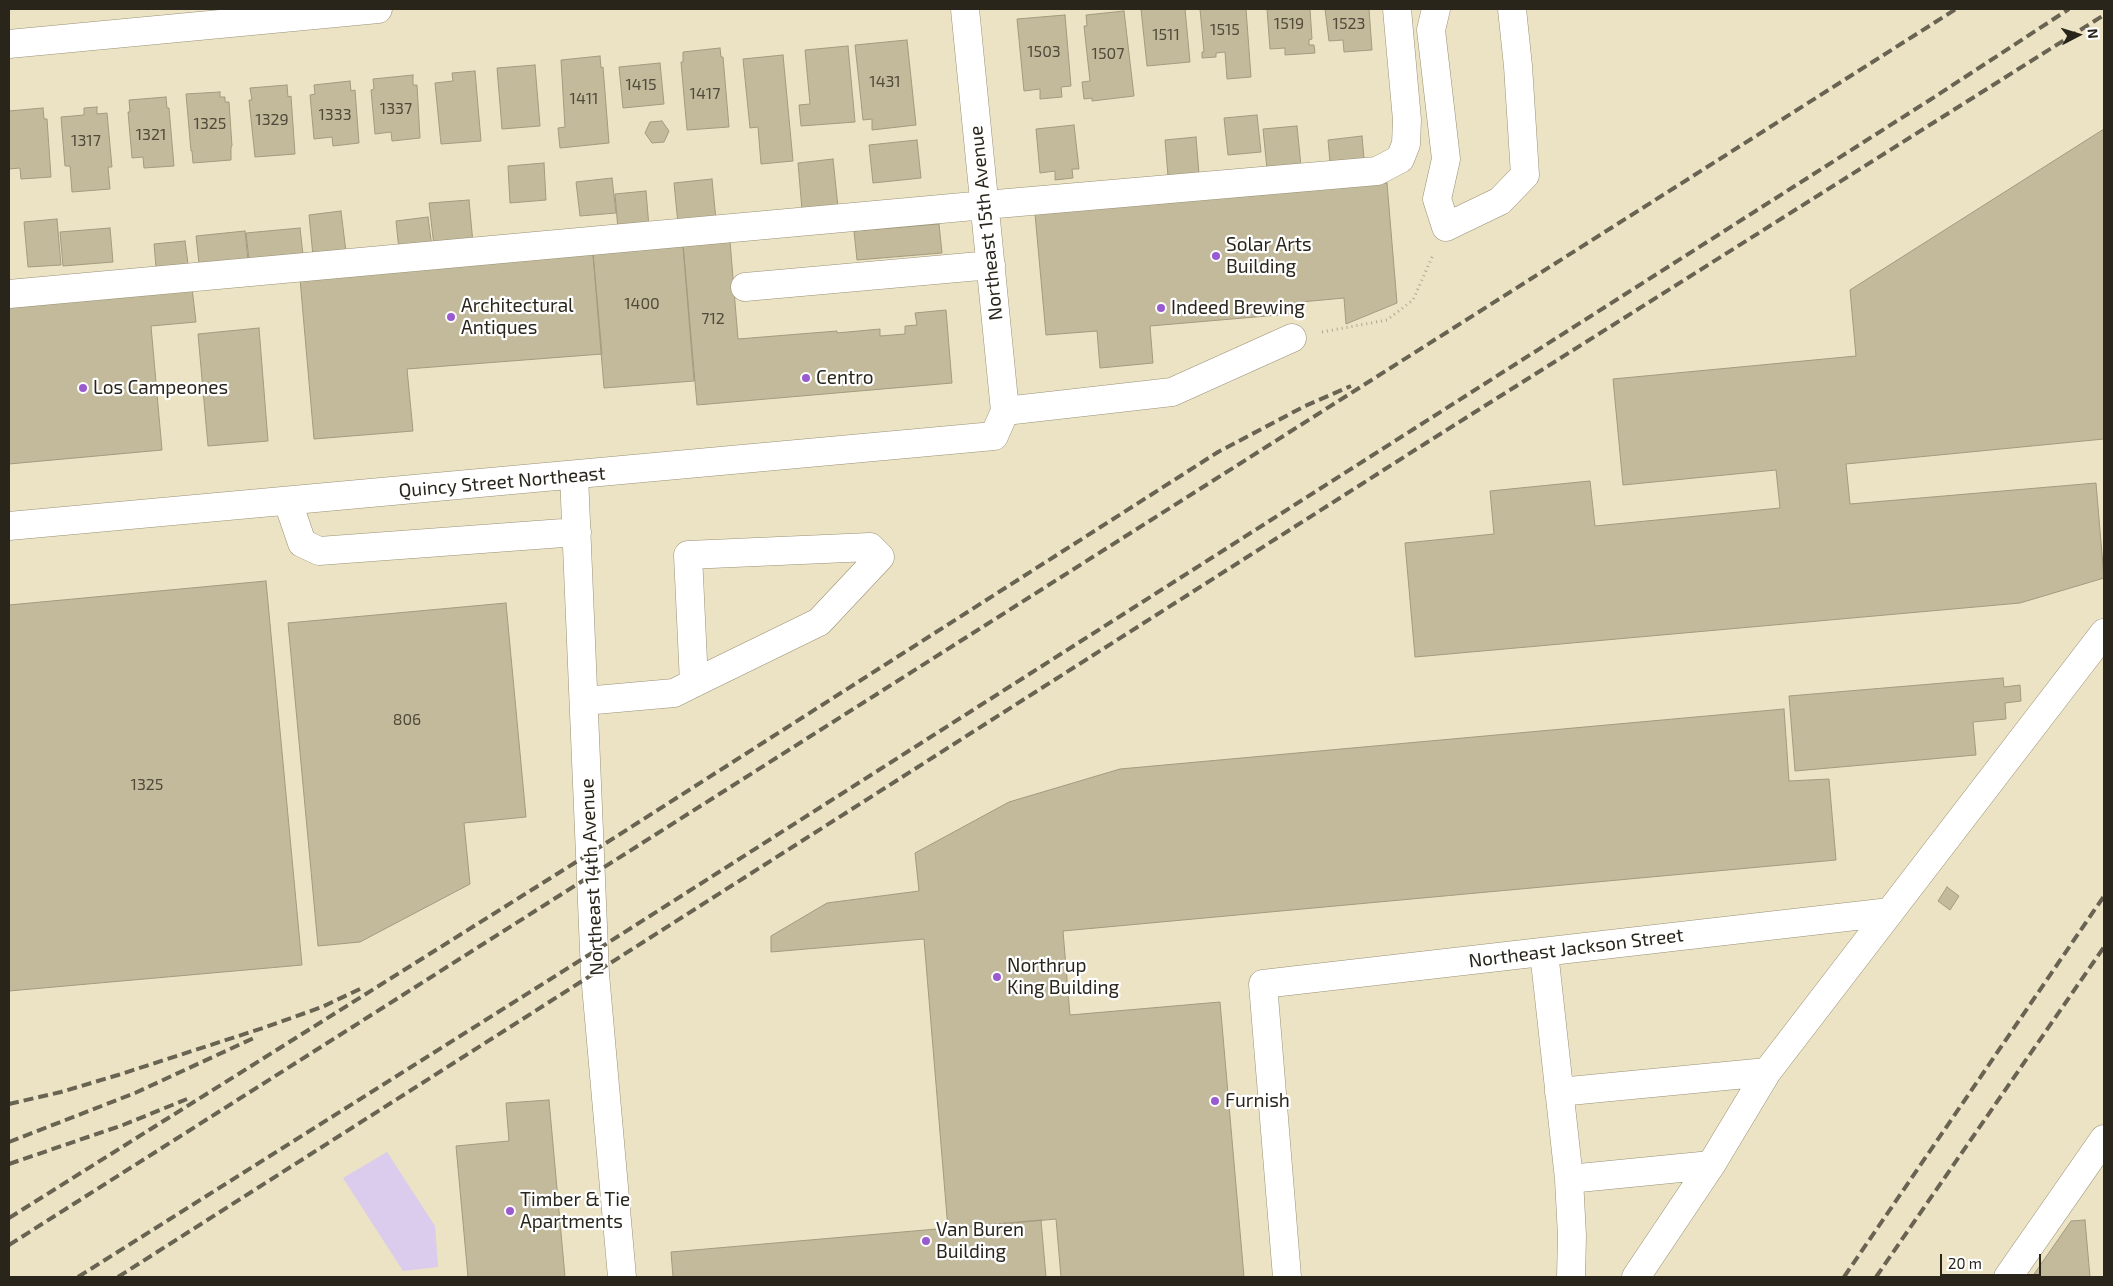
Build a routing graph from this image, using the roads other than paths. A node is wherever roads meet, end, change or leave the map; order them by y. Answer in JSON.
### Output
{"nodes":[{"id":1,"x":378,"y":9,"type":"edge"},
{"id":2,"x":965,"y":9,"type":"edge"},
{"id":3,"x":1397,"y":9,"type":"edge"},
{"id":4,"x":1512,"y":9,"type":"edge"},
{"id":5,"x":1436,"y":10,"type":"edge"},
{"id":6,"x":9,"y":44,"type":"edge"},
{"id":7,"x":985,"y":205,"type":"junction"},
{"id":8,"x":991,"y":265,"type":"junction"},
{"id":9,"x":746,"y":287,"type":"dead end"},
{"id":10,"x":9,"y":294,"type":"edge"},
{"id":11,"x":1292,"y":338,"type":"road end"},
{"id":12,"x":1000,"y":424,"type":"junction"},
{"id":13,"x":574,"y":475,"type":"junction"},
{"id":14,"x":288,"y":502,"type":"junction"},
{"id":15,"x":9,"y":526,"type":"edge"},
{"id":16,"x":576,"y":532,"type":"junction"},
{"id":17,"x":2104,"y":633,"type":"edge"},
{"id":18,"x":694,"y":683,"type":"junction"},
{"id":19,"x":584,"y":701,"type":"junction"},
{"id":20,"x":1890,"y":912,"type":"junction"},
{"id":21,"x":1544,"y":952,"type":"junction"},
{"id":22,"x":1767,"y":1072,"type":"junction"},
{"id":23,"x":1559,"y":1092,"type":"junction"},
{"id":24,"x":2104,"y":1138,"type":"edge"},
{"id":25,"x":1711,"y":1165,"type":"junction"},
{"id":26,"x":1569,"y":1179,"type":"junction"},
{"id":27,"x":622,"y":1277,"type":"edge"},
{"id":28,"x":1286,"y":1277,"type":"edge"},
{"id":29,"x":1571,"y":1277,"type":"edge"},
{"id":30,"x":1636,"y":1277,"type":"edge"},
{"id":31,"x":2008,"y":1277,"type":"edge"}],
"edges":[{"from":1,"to":6,"type":"street"},
{"from":2,"to":7,"type":"street","name":"Northeast 15th Avenue"},
{"from":3,"to":7,"type":"street"},
{"from":4,"to":5,"type":"street"},
{"from":7,"to":8,"type":"street","name":"Northeast 15th Avenue"},
{"from":7,"to":10,"type":"street"},
{"from":8,"to":9,"type":"street"},
{"from":8,"to":12,"type":"street","name":"Northeast 15th Avenue"},
{"from":11,"to":12,"type":"street","name":"Quincy Street Northeast"},
{"from":12,"to":13,"type":"street","name":"Quincy Street Northeast"},
{"from":13,"to":14,"type":"street","name":"Quincy Street Northeast"},
{"from":13,"to":16,"type":"street","name":"Northeast 14th Avenue"},
{"from":14,"to":15,"type":"street","name":"Quincy Street Northeast"},
{"from":14,"to":16,"type":"street"},
{"from":16,"to":19,"type":"street","name":"Northeast 14th Avenue"},
{"from":17,"to":20,"type":"street"},
{"from":18,"to":18,"type":"street"},
{"from":18,"to":19,"type":"street"},
{"from":19,"to":27,"type":"street","name":"Northeast 14th Avenue"},
{"from":20,"to":21,"type":"street","name":"Northeast Jackson Street"},
{"from":20,"to":22,"type":"street"},
{"from":21,"to":23,"type":"street"},
{"from":21,"to":28,"type":"street","name":"Northeast Jackson Street"},
{"from":22,"to":23,"type":"street"},
{"from":22,"to":25,"type":"street"},
{"from":23,"to":26,"type":"street"},
{"from":24,"to":31,"type":"street"},
{"from":25,"to":26,"type":"street"},
{"from":25,"to":30,"type":"street"},
{"from":26,"to":29,"type":"street"}]}
